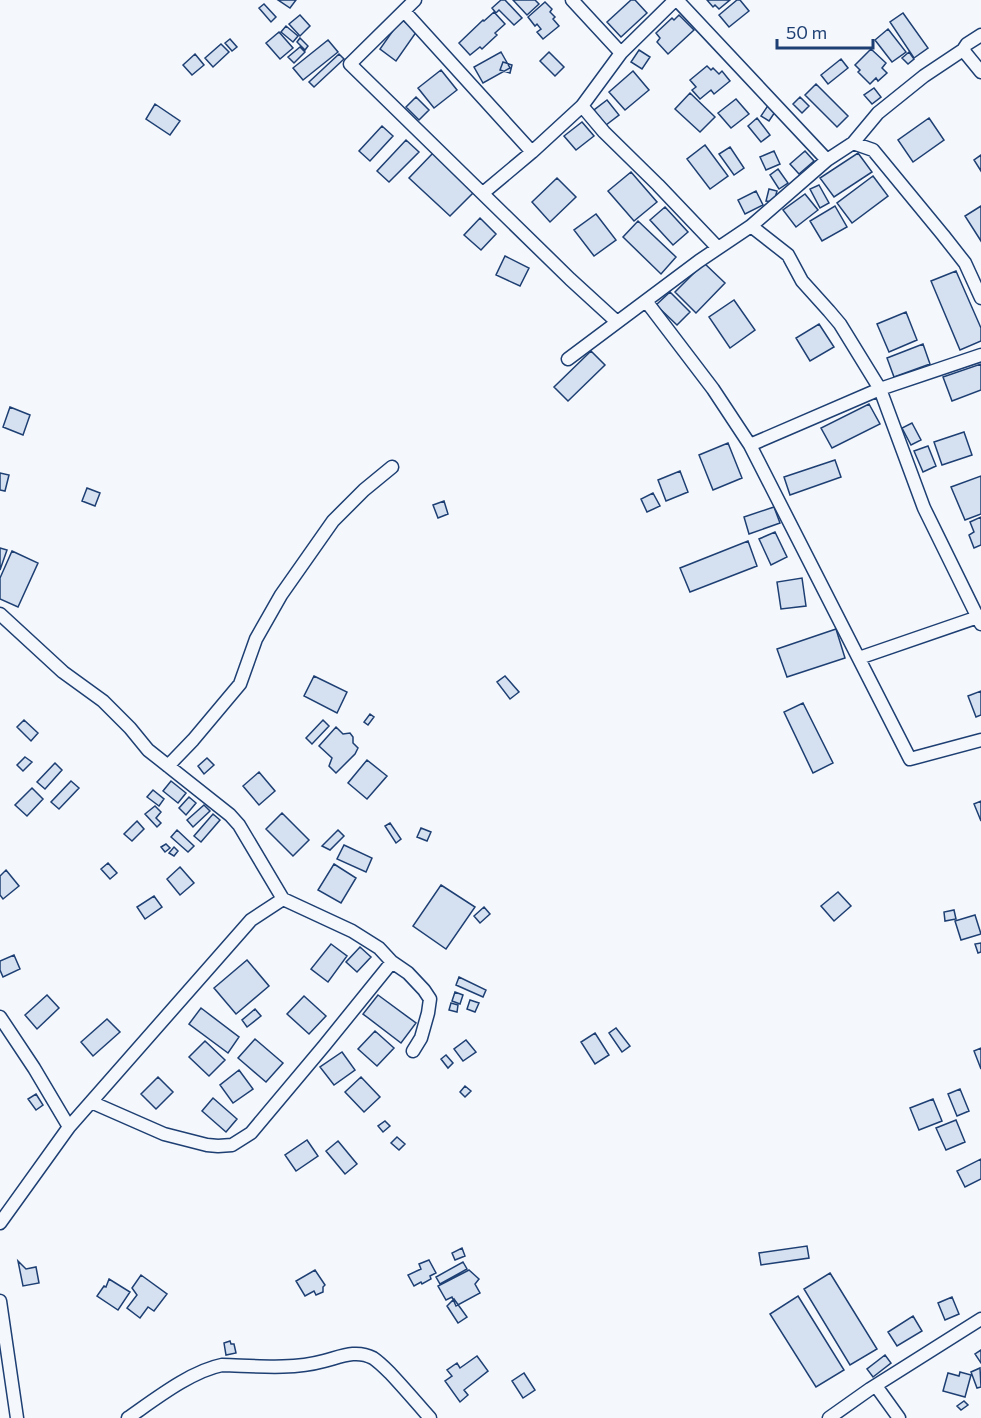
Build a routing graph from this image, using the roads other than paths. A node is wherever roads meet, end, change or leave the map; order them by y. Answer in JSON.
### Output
{"nodes":[{"id":1,"x":415,"y":0,"type":"edge"},
{"id":2,"x":572,"y":0,"type":"edge"},
{"id":3,"x":676,"y":0,"type":"edge"},
{"id":4,"x":404,"y":11,"type":"junction"},
{"id":5,"x":981,"y":35,"type":"edge"},
{"id":6,"x":963,"y":50,"type":"junction"},
{"id":7,"x":621,"y":53,"type":"junction"},
{"id":8,"x":981,"y":72,"type":"edge"},
{"id":9,"x":582,"y":106,"type":"junction"},
{"id":10,"x":853,"y":143,"type":"junction"},
{"id":11,"x":532,"y":152,"type":"junction"},
{"id":12,"x":827,"y":160,"type":"junction"},
{"id":13,"x":483,"y":193,"type":"junction"},
{"id":14,"x":751,"y":226,"type":"junction"},
{"id":15,"x":718,"y":248,"type":"junction"},
{"id":16,"x":981,"y":298,"type":"edge"},
{"id":17,"x":646,"y":301,"type":"junction"},
{"id":18,"x":617,"y":322,"type":"junction"},
{"id":19,"x":981,"y":355,"type":"edge"},
{"id":20,"x":568,"y":359,"type":"dead end"},
{"id":21,"x":880,"y":389,"type":"junction"},
{"id":22,"x":750,"y":445,"type":"junction"},
{"id":23,"x":392,"y":467,"type":"dead end"},
{"id":24,"x":0,"y":614,"type":"edge"},
{"id":25,"x":980,"y":619,"type":"edge"},
{"id":26,"x":859,"y":658,"type":"junction"},
{"id":27,"x":981,"y":740,"type":"edge"},
{"id":28,"x":168,"y":766,"type":"junction"},
{"id":29,"x":283,"y":899,"type":"junction"},
{"id":30,"x":392,"y":962,"type":"junction"},
{"id":31,"x":0,"y":1017,"type":"edge"},
{"id":32,"x":413,"y":1051,"type":"dead end"},
{"id":33,"x":91,"y":1102,"type":"junction"},
{"id":34,"x":69,"y":1127,"type":"junction"},
{"id":35,"x":0,"y":1223,"type":"edge"},
{"id":36,"x":0,"y":1301,"type":"edge"},
{"id":37,"x":981,"y":1319,"type":"edge"},
{"id":38,"x":876,"y":1386,"type":"junction"},
{"id":39,"x":17,"y":1418,"type":"edge"},
{"id":40,"x":128,"y":1418,"type":"edge"},
{"id":41,"x":430,"y":1418,"type":"edge"},
{"id":42,"x":829,"y":1418,"type":"edge"},
{"id":43,"x":898,"y":1418,"type":"edge"}],
"edges":[{"from":1,"to":4,"type":"street"},
{"from":2,"to":7,"type":"street"},
{"from":3,"to":7,"type":"street"},
{"from":3,"to":12,"type":"street"},
{"from":4,"to":11,"type":"street"},
{"from":4,"to":13,"type":"street"},
{"from":5,"to":6,"type":"street"},
{"from":6,"to":8,"type":"street"},
{"from":6,"to":10,"type":"street"},
{"from":7,"to":9,"type":"street"},
{"from":9,"to":11,"type":"street"},
{"from":9,"to":15,"type":"street"},
{"from":10,"to":12,"type":"street"},
{"from":10,"to":16,"type":"street"},
{"from":11,"to":13,"type":"street"},
{"from":12,"to":14,"type":"street"},
{"from":13,"to":18,"type":"street"},
{"from":14,"to":15,"type":"street"},
{"from":14,"to":21,"type":"street"},
{"from":15,"to":17,"type":"street"},
{"from":17,"to":18,"type":"street"},
{"from":17,"to":22,"type":"street"},
{"from":18,"to":20,"type":"street"},
{"from":19,"to":21,"type":"street"},
{"from":21,"to":22,"type":"street"},
{"from":21,"to":25,"type":"street"},
{"from":22,"to":26,"type":"street"},
{"from":23,"to":28,"type":"street"},
{"from":24,"to":28,"type":"street"},
{"from":25,"to":26,"type":"street"},
{"from":26,"to":27,"type":"street"},
{"from":28,"to":29,"type":"street"},
{"from":29,"to":30,"type":"street"},
{"from":29,"to":33,"type":"street"},
{"from":30,"to":32,"type":"street"},
{"from":30,"to":33,"type":"street"},
{"from":31,"to":34,"type":"street"},
{"from":33,"to":34,"type":"street"},
{"from":34,"to":35,"type":"street"},
{"from":36,"to":39,"type":"street"},
{"from":37,"to":38,"type":"street"},
{"from":38,"to":42,"type":"street"},
{"from":38,"to":43,"type":"street"},
{"from":40,"to":41,"type":"street"}]}
